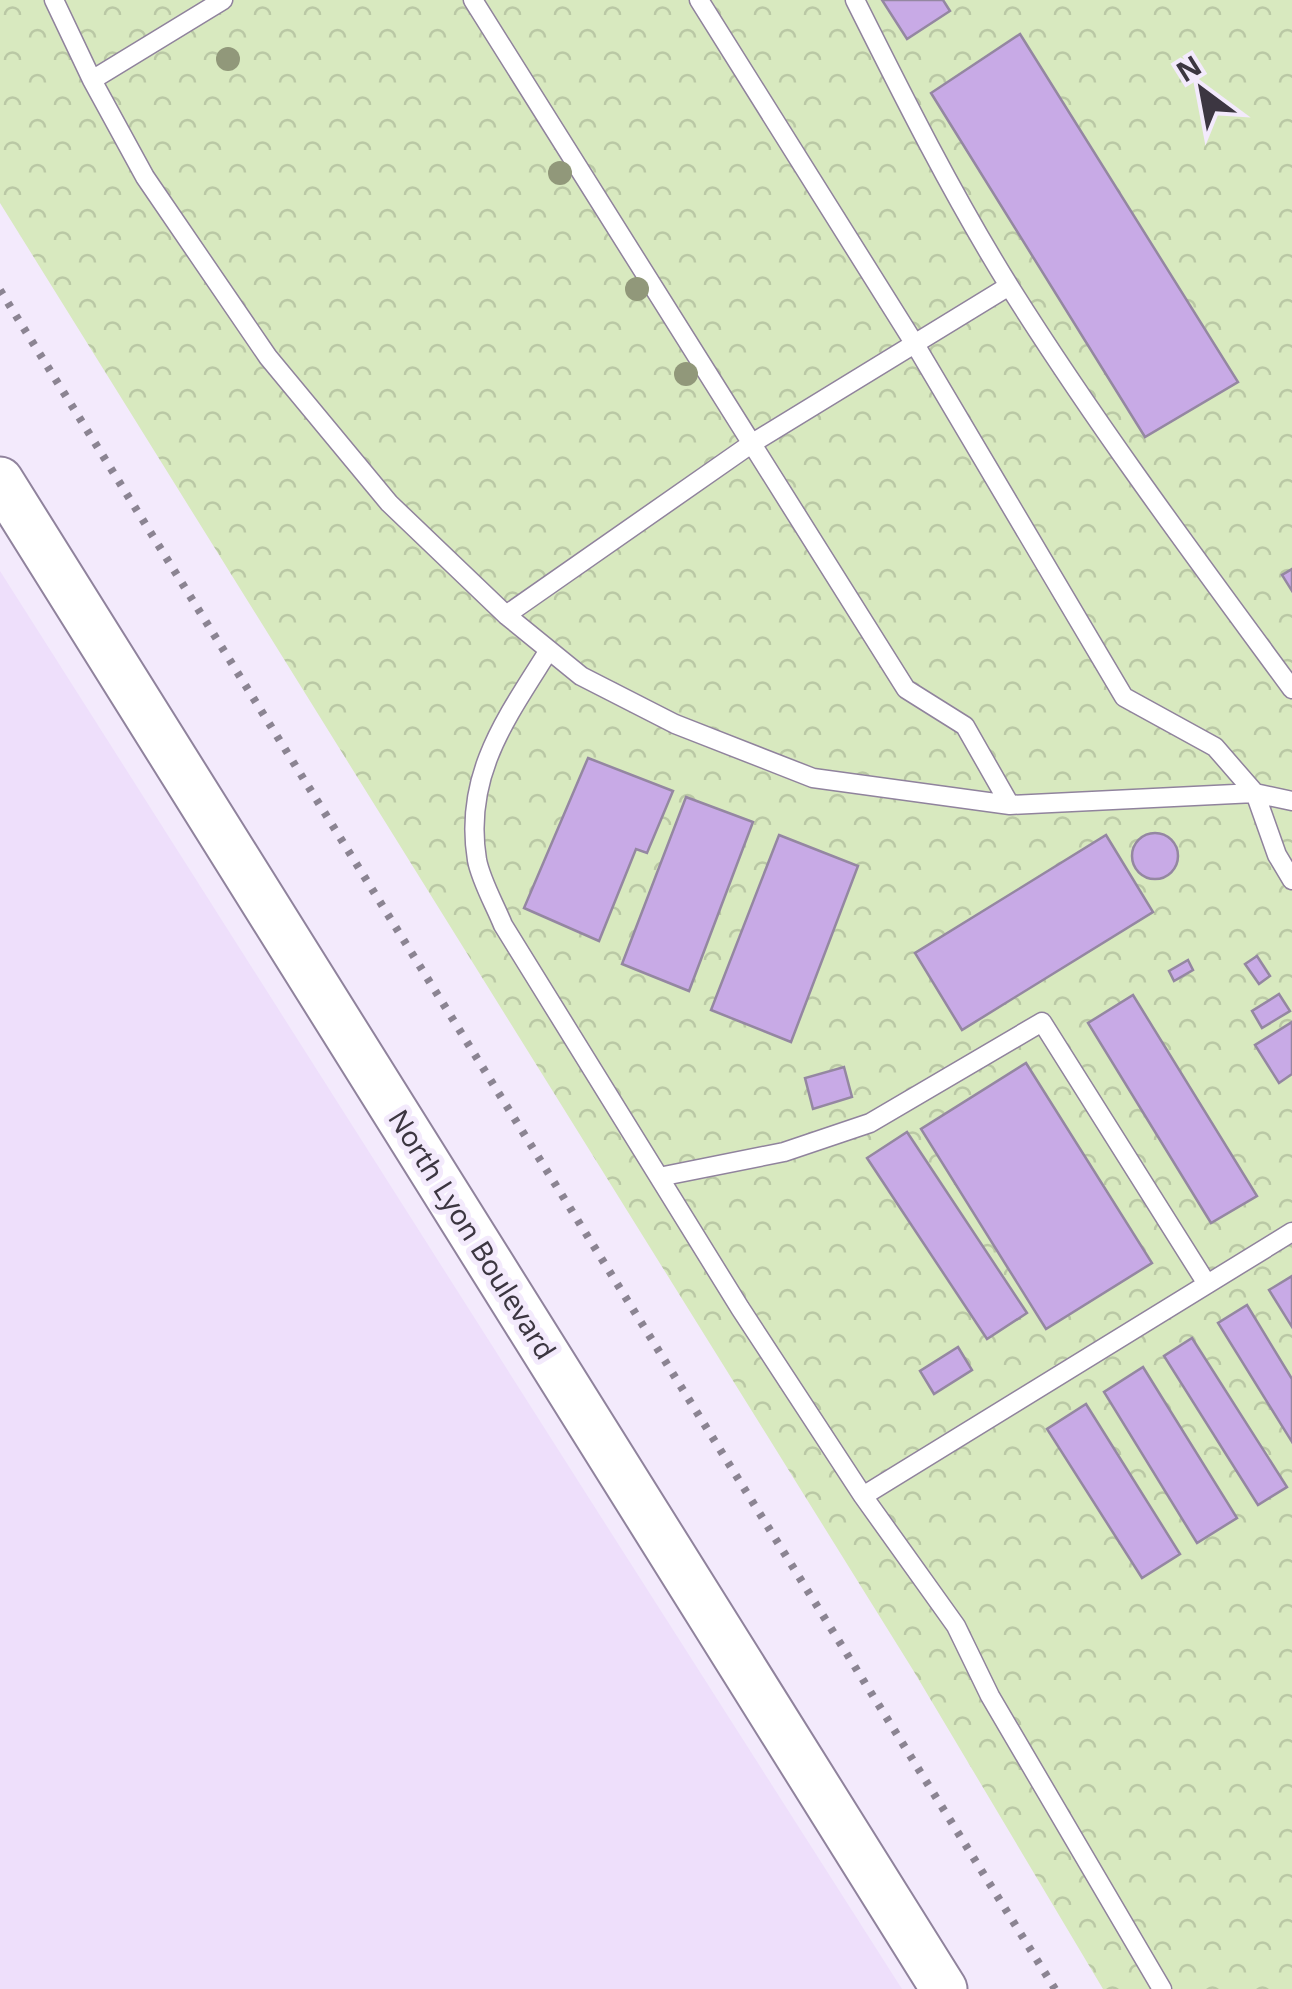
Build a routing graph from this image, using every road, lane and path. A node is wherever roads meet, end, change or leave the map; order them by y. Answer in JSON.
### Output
{"nodes":[{"id":1,"x":54,"y":0,"type":"edge"},
{"id":2,"x":222,"y":0,"type":"edge"},
{"id":3,"x":473,"y":0,"type":"edge"},
{"id":4,"x":699,"y":0,"type":"edge"},
{"id":5,"x":856,"y":0,"type":"edge"},
{"id":6,"x":92,"y":80,"type":"junction"},
{"id":7,"x":1010,"y":286,"type":"junction"},
{"id":8,"x":916,"y":346,"type":"junction"},
{"id":9,"x":751,"y":444,"type":"junction"},
{"id":10,"x":0,"y":480,"type":"edge"},
{"id":11,"x":506,"y":614,"type":"junction"},
{"id":12,"x":549,"y":650,"type":"junction"},
{"id":13,"x":1292,"y":689,"type":"edge"},
{"id":14,"x":1255,"y":793,"type":"junction"},
{"id":15,"x":1292,"y":800,"type":"edge"},
{"id":16,"x":1010,"y":804,"type":"junction"},
{"id":17,"x":1292,"y":880,"type":"edge"},
{"id":18,"x":658,"y":1177,"type":"junction"},
{"id":19,"x":1292,"y":1232,"type":"edge"},
{"id":20,"x":1207,"y":1284,"type":"junction"},
{"id":21,"x":864,"y":1496,"type":"junction"},
{"id":22,"x":944,"y":1989,"type":"edge"},
{"id":23,"x":1162,"y":1989,"type":"edge"}],
"edges":[{"from":1,"to":6,"type":"lane"},
{"from":2,"to":6,"type":"lane"},
{"from":3,"to":9,"type":"lane"},
{"from":4,"to":8,"type":"lane"},
{"from":5,"to":7,"type":"lane"},
{"from":6,"to":11,"type":"lane"},
{"from":7,"to":8,"type":"lane"},
{"from":7,"to":13,"type":"lane"},
{"from":8,"to":9,"type":"lane"},
{"from":8,"to":14,"type":"lane"},
{"from":9,"to":11,"type":"lane"},
{"from":9,"to":16,"type":"lane"},
{"from":10,"to":22,"type":"street","name":"North Lyon Boulevard"},
{"from":11,"to":12,"type":"lane"},
{"from":12,"to":16,"type":"lane"},
{"from":12,"to":18,"type":"lane"},
{"from":14,"to":15,"type":"lane"},
{"from":14,"to":16,"type":"lane"},
{"from":14,"to":17,"type":"lane"},
{"from":18,"to":20,"type":"lane"},
{"from":18,"to":21,"type":"lane"},
{"from":19,"to":20,"type":"lane"},
{"from":20,"to":21,"type":"lane"},
{"from":21,"to":23,"type":"lane"}]}
